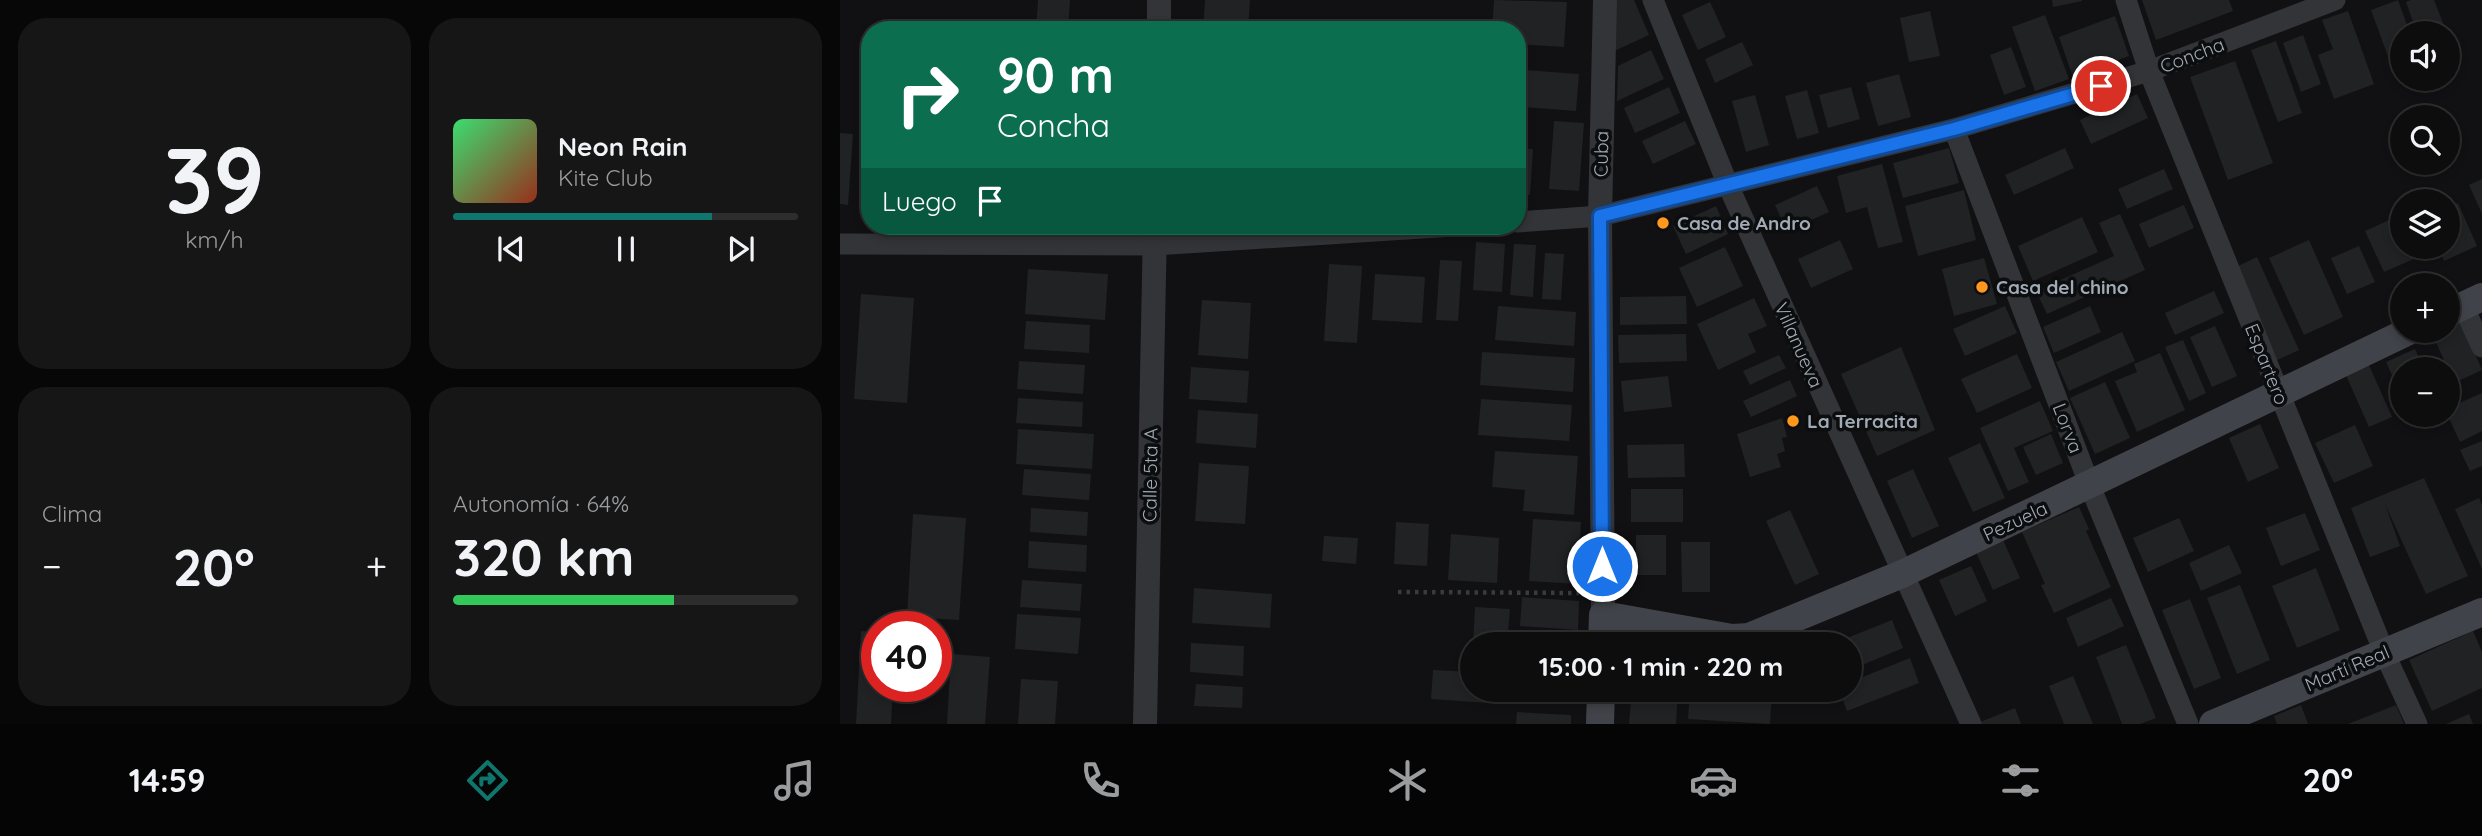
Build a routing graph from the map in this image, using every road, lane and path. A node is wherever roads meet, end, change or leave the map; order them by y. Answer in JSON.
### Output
{"nodes":[{"id":1,"x":1159,"y":0,"type":"edge"},
{"id":2,"x":1605,"y":0,"type":"edge"},
{"id":3,"x":1653,"y":0,"type":"edge"},
{"id":4,"x":2126,"y":0,"type":"edge"},
{"id":5,"x":2335,"y":0,"type":"edge"},
{"id":6,"x":1159,"y":21,"type":"edge"},
{"id":7,"x":2150,"y":71,"type":"junction"},
{"id":8,"x":1954,"y":129,"type":"junction"},
{"id":9,"x":1728,"y":185,"type":"junction"},
{"id":10,"x":1600,"y":216,"type":"junction"},
{"id":11,"x":1526,"y":221,"type":"edge"},
{"id":12,"x":1155,"y":235,"type":"edge"},
{"id":13,"x":840,"y":244,"type":"edge"},
{"id":14,"x":2464,"y":305,"type":"edge"},
{"id":15,"x":2390,"y":340,"type":"edge"},
{"id":16,"x":2482,"y":347,"type":"edge"},
{"id":17,"x":2278,"y":391,"type":"junction"},
{"id":18,"x":2090,"y":486,"type":"junction"},
{"id":19,"x":1902,"y":574,"type":"junction"},
{"id":20,"x":1398,"y":592,"type":"dead end"},
{"id":21,"x":1603,"y":604,"type":"junction"},
{"id":22,"x":2482,"y":612,"type":"edge"},
{"id":23,"x":1602,"y":632,"type":"edge"},
{"id":24,"x":2384,"y":652,"type":"junction"},
{"id":25,"x":1601,"y":702,"type":"edge"},
{"id":26,"x":1145,"y":724,"type":"edge"},
{"id":27,"x":1600,"y":724,"type":"edge"},
{"id":28,"x":1971,"y":724,"type":"edge"},
{"id":29,"x":2188,"y":724,"type":"edge"},
{"id":30,"x":2213,"y":724,"type":"edge"},
{"id":31,"x":2417,"y":724,"type":"edge"}],
"edges":[{"from":1,"to":6,"type":"street"},
{"from":2,"to":10,"type":"street","name":"Cuba"},
{"from":3,"to":9,"type":"street","name":"Villanueva"},
{"from":4,"to":7,"type":"street","name":"Espartero"},
{"from":5,"to":7,"type":"street","name":"Concha"},
{"from":7,"to":8,"type":"street","name":"Concha"},
{"from":7,"to":17,"type":"street","name":"Espartero"},
{"from":8,"to":9,"type":"street","name":"Concha"},
{"from":8,"to":18,"type":"street","name":"Lorva"},
{"from":9,"to":10,"type":"street","name":"Concha"},
{"from":9,"to":19,"type":"street","name":"Villanueva"},
{"from":10,"to":11,"type":"street","name":"Concha"},
{"from":10,"to":21,"type":"street","name":"Cuba"},
{"from":12,"to":13,"type":"street"},
{"from":12,"to":26,"type":"street","name":"Calle 5ta A"},
{"from":14,"to":16,"type":"street"},
{"from":15,"to":17,"type":"main road","name":"Pezuela"},
{"from":17,"to":18,"type":"main road","name":"Pezuela"},
{"from":17,"to":24,"type":"street","name":"Espartero"},
{"from":18,"to":19,"type":"main road","name":"Pezuela"},
{"from":18,"to":29,"type":"street","name":"Lorva"},
{"from":19,"to":21,"type":"main road","name":"Pezuela"},
{"from":19,"to":28,"type":"street","name":"Villanueva"},
{"from":20,"to":21,"type":"path"},
{"from":21,"to":23,"type":"main road","name":"Cuba"},
{"from":22,"to":24,"type":"main road","name":"Martí Real"},
{"from":24,"to":30,"type":"main road","name":"Martí Real"},
{"from":24,"to":31,"type":"street","name":"Espartero"},
{"from":25,"to":27,"type":"main road"}]}
